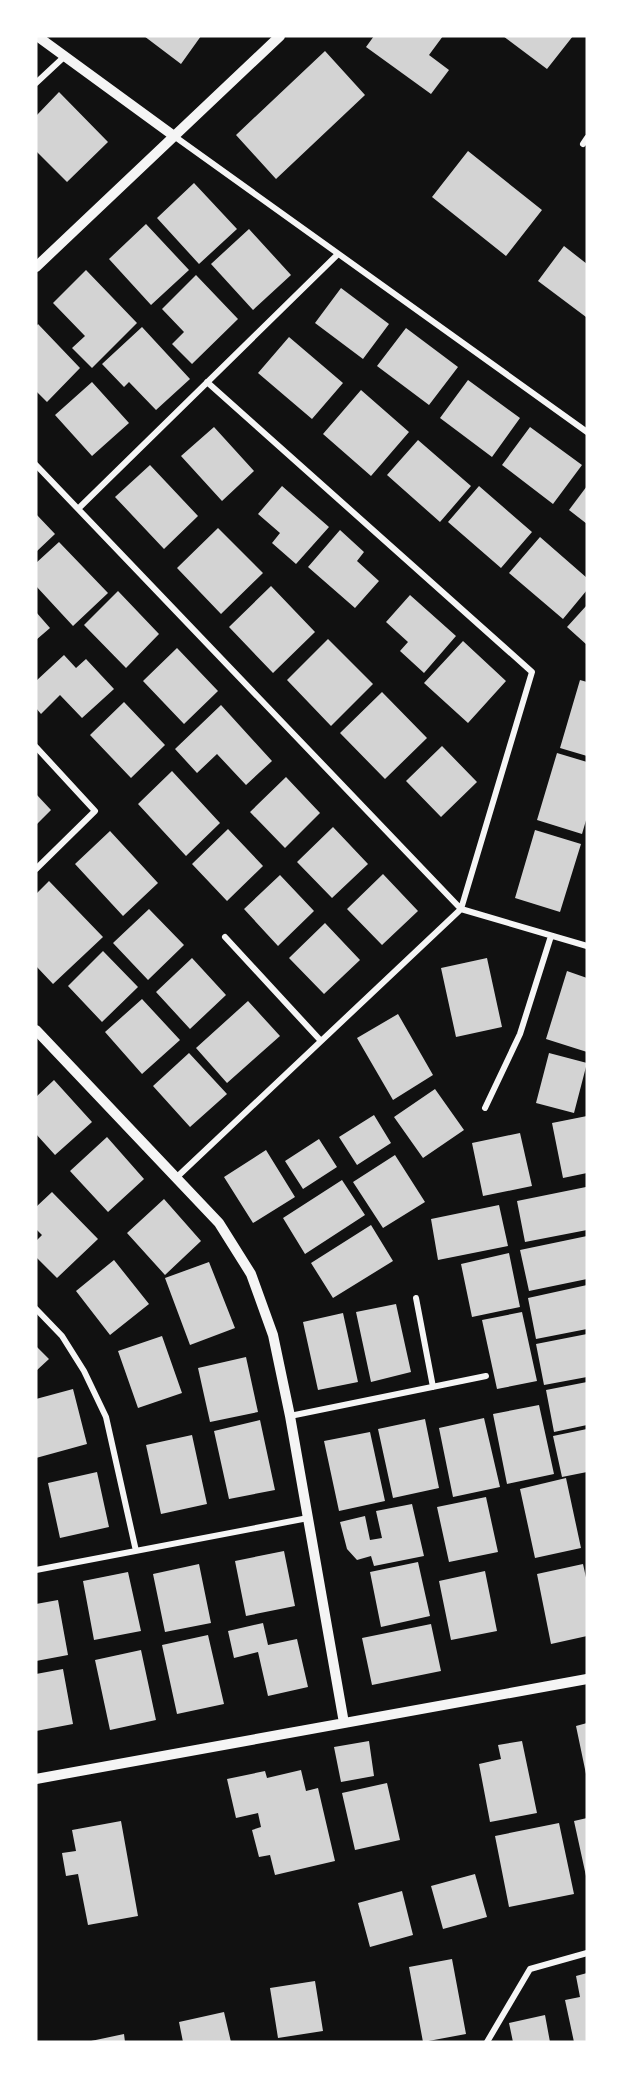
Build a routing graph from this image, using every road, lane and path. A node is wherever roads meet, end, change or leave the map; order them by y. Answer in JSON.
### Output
{"nodes":[{"id":1,"x":37,"y":36,"type":"edge"},
{"id":2,"x":280,"y":36,"type":"edge"},
{"id":3,"x":65,"y":56,"type":"junction"},
{"id":4,"x":36,"y":83,"type":"edge"},
{"id":5,"x":174,"y":136,"type":"junction"},
{"id":6,"x":338,"y":254,"type":"junction"},
{"id":7,"x":36,"y":267,"type":"edge"},
{"id":8,"x":207,"y":382,"type":"junction"},
{"id":9,"x":587,"y":432,"type":"edge"},
{"id":10,"x":36,"y":465,"type":"edge"},
{"id":11,"x":78,"y":509,"type":"junction"},
{"id":12,"x":36,"y":747,"type":"edge"},
{"id":13,"x":36,"y":869,"type":"edge"},
{"id":14,"x":461,"y":909,"type":"junction"},
{"id":15,"x":551,"y":936,"type":"junction"},
{"id":16,"x":225,"y":937,"type":"dead end"},
{"id":17,"x":587,"y":946,"type":"edge"},
{"id":18,"x":36,"y":1030,"type":"edge"},
{"id":19,"x":321,"y":1041,"type":"junction"},
{"id":20,"x":485,"y":1108,"type":"dead end"},
{"id":21,"x":177,"y":1177,"type":"junction"},
{"id":22,"x":416,"y":1298,"type":"dead end"},
{"id":23,"x":36,"y":1309,"type":"edge"},
{"id":24,"x":486,"y":1376,"type":"dead end"},
{"id":25,"x":433,"y":1387,"type":"junction"},
{"id":26,"x":290,"y":1416,"type":"junction"},
{"id":27,"x":308,"y":1518,"type":"junction"},
{"id":28,"x":136,"y":1551,"type":"junction"},
{"id":29,"x":36,"y":1570,"type":"edge"},
{"id":30,"x":587,"y":1679,"type":"edge"},
{"id":31,"x":344,"y":1723,"type":"junction"},
{"id":32,"x":36,"y":1779,"type":"edge"},
{"id":33,"x":587,"y":1953,"type":"edge"},
{"id":34,"x":487,"y":2042,"type":"edge"}],
"edges":[{"from":1,"to":3,"type":"street"},
{"from":2,"to":5,"type":"street"},
{"from":3,"to":4,"type":"street"},
{"from":3,"to":5,"type":"street"},
{"from":5,"to":6,"type":"street"},
{"from":5,"to":7,"type":"street"},
{"from":6,"to":8,"type":"street"},
{"from":6,"to":9,"type":"street"},
{"from":8,"to":11,"type":"street"},
{"from":8,"to":14,"type":"street"},
{"from":10,"to":11,"type":"street"},
{"from":11,"to":14,"type":"street"},
{"from":12,"to":13,"type":"street"},
{"from":14,"to":15,"type":"street"},
{"from":14,"to":19,"type":"street"},
{"from":15,"to":17,"type":"street"},
{"from":15,"to":20,"type":"street"},
{"from":16,"to":19,"type":"street"},
{"from":18,"to":21,"type":"street"},
{"from":19,"to":21,"type":"street"},
{"from":21,"to":26,"type":"street"},
{"from":22,"to":25,"type":"street"},
{"from":23,"to":28,"type":"street"},
{"from":24,"to":25,"type":"street"},
{"from":25,"to":26,"type":"street"},
{"from":26,"to":27,"type":"street"},
{"from":27,"to":28,"type":"street"},
{"from":27,"to":31,"type":"street"},
{"from":28,"to":29,"type":"street"},
{"from":30,"to":31,"type":"street"},
{"from":31,"to":32,"type":"street"},
{"from":33,"to":34,"type":"street"}]}
